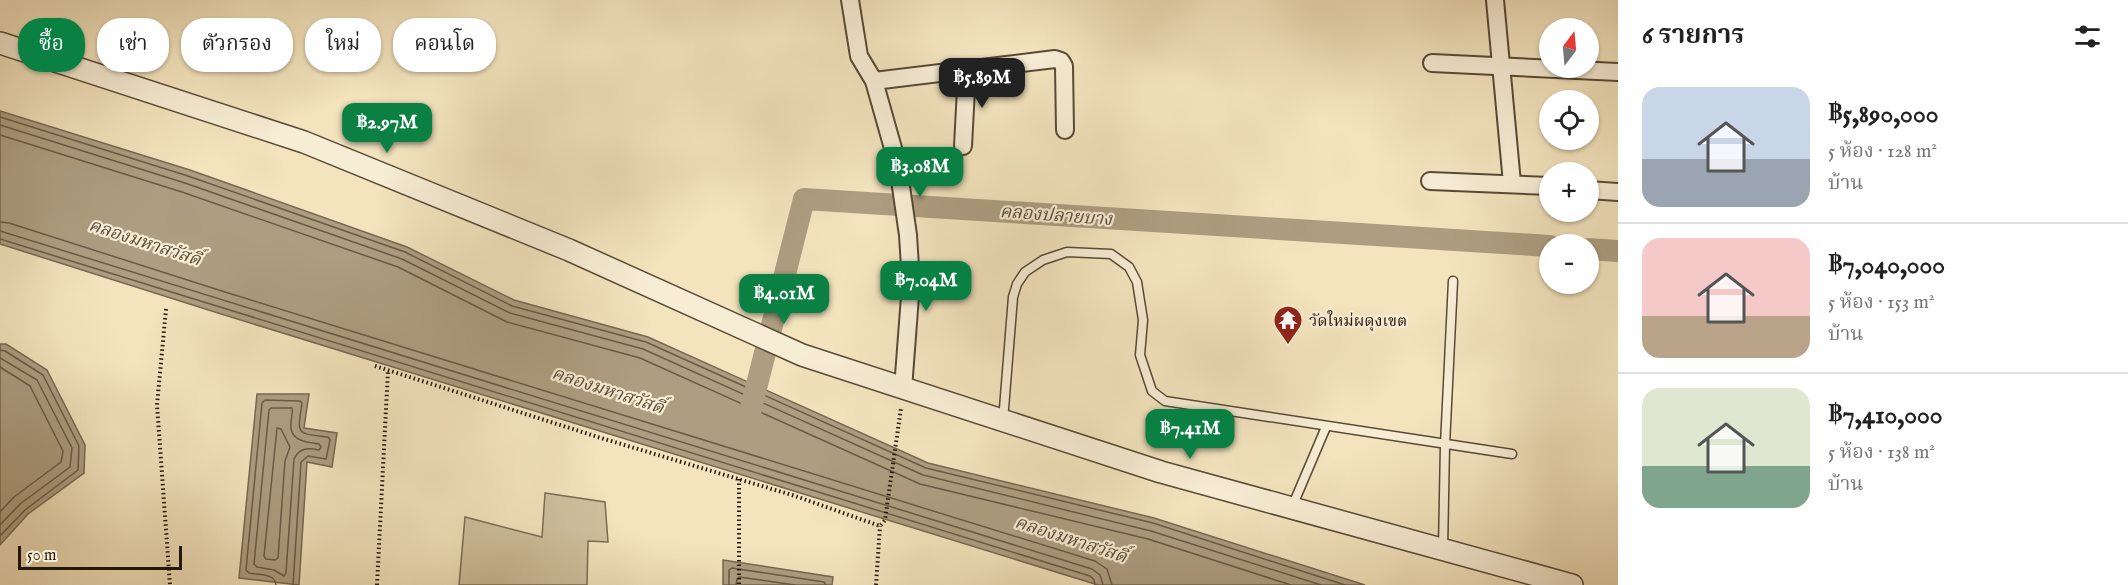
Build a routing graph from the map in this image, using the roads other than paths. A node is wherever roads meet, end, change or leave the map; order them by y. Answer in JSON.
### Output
{"nodes":[{"id":1,"x":850,"y":0,"type":"edge"},
{"id":2,"x":1496,"y":0,"type":"edge"},
{"id":3,"x":0,"y":43,"type":"edge"},
{"id":4,"x":1432,"y":63,"type":"dead end"},
{"id":5,"x":1502,"y":67,"type":"junction"},
{"id":6,"x":967,"y":70,"type":"junction"},
{"id":7,"x":1618,"y":72,"type":"edge"},
{"id":8,"x":874,"y":81,"type":"junction"},
{"id":9,"x":1065,"y":130,"type":"dead end"},
{"id":10,"x":963,"y":146,"type":"dead end"},
{"id":11,"x":1430,"y":181,"type":"dead end"},
{"id":12,"x":1512,"y":183,"type":"junction"},
{"id":13,"x":1539,"y":185,"type":"edge"},
{"id":14,"x":1599,"y":191,"type":"edge"},
{"id":15,"x":1618,"y":192,"type":"edge"},
{"id":16,"x":1453,"y":281,"type":"dead end"},
{"id":17,"x":903,"y":389,"type":"junction"},
{"id":18,"x":1003,"y":422,"type":"junction"},
{"id":19,"x":1326,"y":427,"type":"junction"},
{"id":20,"x":1445,"y":445,"type":"junction"},
{"id":21,"x":1512,"y":454,"type":"dead end"},
{"id":22,"x":1292,"y":507,"type":"junction"},
{"id":23,"x":1443,"y":549,"type":"junction"},
{"id":24,"x":1572,"y":585,"type":"edge"}],
"edges":[{"from":1,"to":8,"type":"street"},
{"from":2,"to":5,"type":"street"},
{"from":3,"to":17,"type":"street"},
{"from":4,"to":5,"type":"street"},
{"from":5,"to":7,"type":"street"},
{"from":5,"to":12,"type":"street"},
{"from":6,"to":8,"type":"street"},
{"from":6,"to":9,"type":"street"},
{"from":6,"to":10,"type":"street"},
{"from":8,"to":17,"type":"street"},
{"from":11,"to":12,"type":"street"},
{"from":12,"to":13,"type":"street"},
{"from":14,"to":15,"type":"street"},
{"from":16,"to":20,"type":"lane"},
{"from":17,"to":18,"type":"street"},
{"from":18,"to":19,"type":"lane"},
{"from":18,"to":22,"type":"street"},
{"from":19,"to":20,"type":"lane"},
{"from":19,"to":22,"type":"lane"},
{"from":20,"to":21,"type":"lane"},
{"from":20,"to":23,"type":"lane"},
{"from":22,"to":23,"type":"street"},
{"from":23,"to":24,"type":"street"}]}
